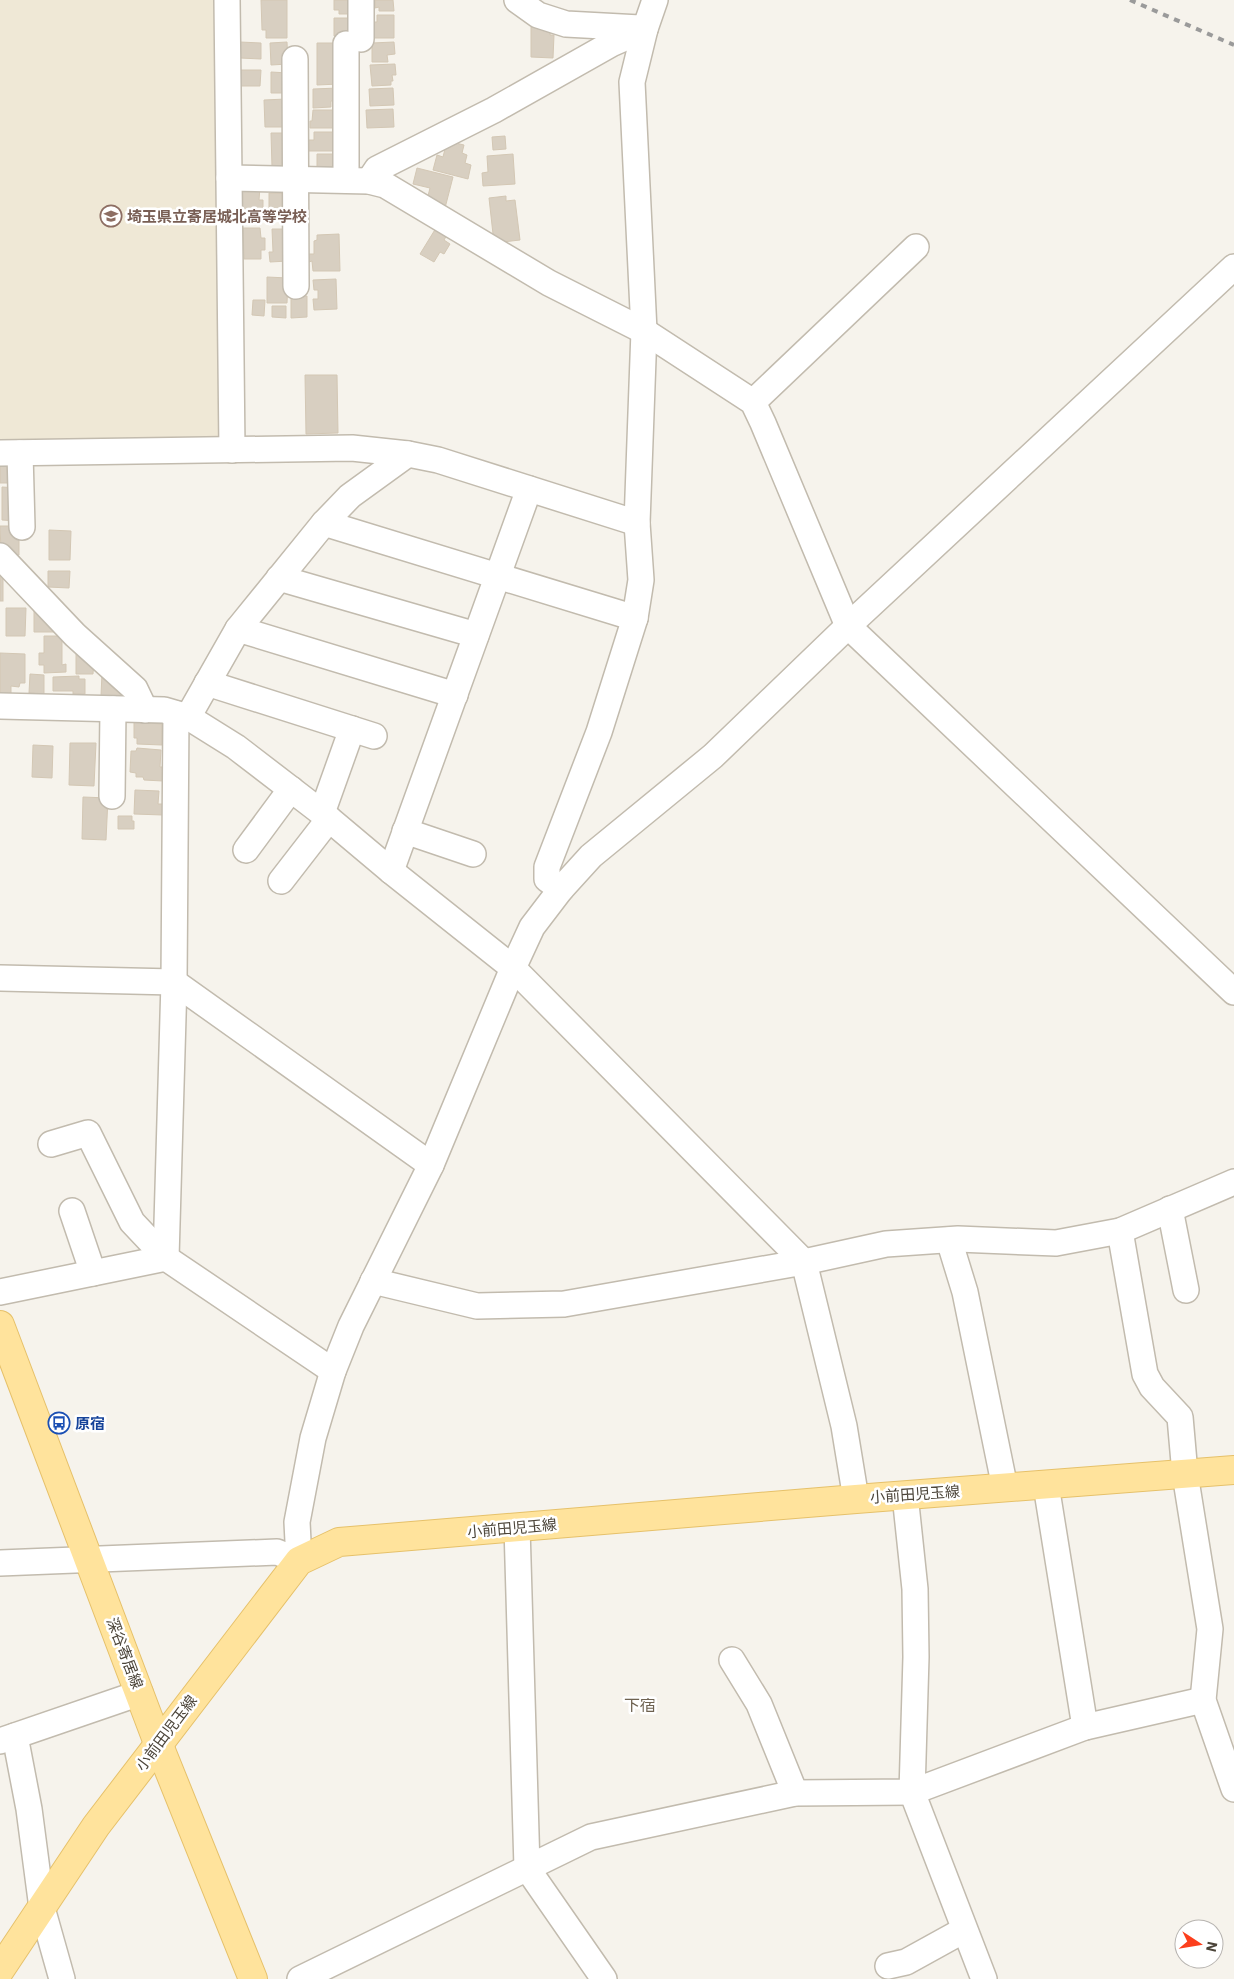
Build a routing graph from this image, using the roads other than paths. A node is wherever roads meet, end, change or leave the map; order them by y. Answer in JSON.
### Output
{"nodes":[{"id":1,"x":228,"y":0,"type":"edge"},
{"id":2,"x":361,"y":0,"type":"edge"},
{"id":3,"x":517,"y":0,"type":"edge"},
{"id":4,"x":655,"y":0,"type":"edge"},
{"id":5,"x":645,"y":28,"type":"junction"},
{"id":6,"x":295,"y":59,"type":"dead end"},
{"id":7,"x":229,"y":178,"type":"junction"},
{"id":8,"x":294,"y":179,"type":"junction"},
{"id":9,"x":358,"y":180,"type":"junction"},
{"id":10,"x":916,"y":247,"type":"dead end"},
{"id":11,"x":1234,"y":267,"type":"edge"},
{"id":12,"x":296,"y":286,"type":"dead end"},
{"id":13,"x":644,"y":330,"type":"junction"},
{"id":14,"x":753,"y":402,"type":"junction"},
{"id":15,"x":232,"y":450,"type":"junction"},
{"id":16,"x":10,"y":453,"type":"edge"},
{"id":17,"x":408,"y":454,"type":"junction"},
{"id":18,"x":529,"y":489,"type":"junction"},
{"id":19,"x":324,"y":523,"type":"junction"},
{"id":20,"x":637,"y":523,"type":"junction"},
{"id":21,"x":22,"y":527,"type":"dead end"},
{"id":22,"x":0,"y":556,"type":"edge"},
{"id":23,"x":497,"y":576,"type":"junction"},
{"id":24,"x":279,"y":578,"type":"junction"},
{"id":25,"x":635,"y":618,"type":"junction"},
{"id":26,"x":848,"y":626,"type":"junction"},
{"id":27,"x":238,"y":629,"type":"junction"},
{"id":28,"x":476,"y":634,"type":"junction"},
{"id":29,"x":207,"y":683,"type":"junction"},
{"id":30,"x":454,"y":695,"type":"junction"},
{"id":31,"x":0,"y":706,"type":"edge"},
{"id":32,"x":113,"y":709,"type":"junction"},
{"id":33,"x":145,"y":710,"type":"junction"},
{"id":34,"x":182,"y":715,"type":"junction"},
{"id":35,"x":291,"y":790,"type":"junction"},
{"id":36,"x":112,"y":796,"type":"dead end"},
{"id":37,"x":325,"y":816,"type":"junction"},
{"id":38,"x":405,"y":832,"type":"junction"},
{"id":39,"x":246,"y":850,"type":"dead end"},
{"id":40,"x":473,"y":854,"type":"dead end"},
{"id":41,"x":391,"y":871,"type":"junction"},
{"id":42,"x":281,"y":881,"type":"dead end"},
{"id":43,"x":561,"y":888,"type":"junction"},
{"id":44,"x":513,"y":968,"type":"junction"},
{"id":45,"x":0,"y":978,"type":"edge"},
{"id":46,"x":174,"y":982,"type":"junction"},
{"id":47,"x":1234,"y":992,"type":"edge"},
{"id":48,"x":51,"y":1144,"type":"dead end"},
{"id":49,"x":431,"y":1165,"type":"junction"},
{"id":50,"x":1234,"y":1182,"type":"edge"},
{"id":51,"x":1170,"y":1209,"type":"junction"},
{"id":52,"x":72,"y":1211,"type":"dead end"},
{"id":53,"x":1120,"y":1231,"type":"junction"},
{"id":54,"x":949,"y":1240,"type":"junction"},
{"id":55,"x":166,"y":1258,"type":"junction"},
{"id":56,"x":804,"y":1262,"type":"junction"},
{"id":57,"x":93,"y":1273,"type":"junction"},
{"id":58,"x":374,"y":1281,"type":"junction"},
{"id":59,"x":1186,"y":1290,"type":"dead end"},
{"id":60,"x":0,"y":1292,"type":"edge"},
{"id":61,"x":0,"y":1325,"type":"edge"},
{"id":62,"x":333,"y":1371,"type":"junction"},
{"id":63,"x":1234,"y":1470,"type":"edge"},
{"id":64,"x":1185,"y":1474,"type":"junction"},
{"id":65,"x":1046,"y":1485,"type":"junction"},
{"id":66,"x":1005,"y":1488,"type":"junction"},
{"id":67,"x":905,"y":1495,"type":"junction"},
{"id":68,"x":856,"y":1499,"type":"junction"},
{"id":69,"x":517,"y":1527,"type":"junction"},
{"id":70,"x":90,"y":1560,"type":"junction"},
{"id":71,"x":299,"y":1562,"type":"junction"},
{"id":72,"x":0,"y":1563,"type":"edge"},
{"id":73,"x":732,"y":1660,"type":"dead end"},
{"id":74,"x":140,"y":1692,"type":"junction"},
{"id":75,"x":1203,"y":1700,"type":"junction"},
{"id":76,"x":1085,"y":1727,"type":"junction"},
{"id":77,"x":7,"y":1738,"type":"edge"},
{"id":78,"x":158,"y":1743,"type":"junction"},
{"id":79,"x":1234,"y":1789,"type":"edge"},
{"id":80,"x":912,"y":1792,"type":"junction"},
{"id":81,"x":795,"y":1794,"type":"junction"},
{"id":82,"x":527,"y":1868,"type":"junction"},
{"id":83,"x":42,"y":1908,"type":"junction"},
{"id":84,"x":964,"y":1930,"type":"junction"},
{"id":85,"x":888,"y":1966,"type":"dead end"},
{"id":86,"x":0,"y":1970,"type":"edge"},
{"id":87,"x":62,"y":1979,"type":"edge"},
{"id":88,"x":253,"y":1979,"type":"edge"},
{"id":89,"x":300,"y":1979,"type":"edge"},
{"id":90,"x":604,"y":1979,"type":"edge"},
{"id":91,"x":984,"y":1979,"type":"edge"}],
"edges":[{"from":1,"to":7,"type":"street"},
{"from":2,"to":9,"type":"street"},
{"from":3,"to":5,"type":"street"},
{"from":4,"to":5,"type":"street"},
{"from":5,"to":9,"type":"street"},
{"from":5,"to":13,"type":"street"},
{"from":6,"to":8,"type":"street"},
{"from":7,"to":8,"type":"street"},
{"from":7,"to":15,"type":"street"},
{"from":8,"to":9,"type":"street"},
{"from":8,"to":12,"type":"street"},
{"from":9,"to":13,"type":"street"},
{"from":10,"to":14,"type":"street"},
{"from":11,"to":26,"type":"street"},
{"from":13,"to":14,"type":"street"},
{"from":13,"to":20,"type":"street"},
{"from":14,"to":26,"type":"street"},
{"from":15,"to":16,"type":"street"},
{"from":15,"to":17,"type":"street"},
{"from":16,"to":21,"type":"street"},
{"from":17,"to":18,"type":"street"},
{"from":17,"to":19,"type":"street"},
{"from":18,"to":20,"type":"street"},
{"from":18,"to":23,"type":"street"},
{"from":19,"to":23,"type":"street"},
{"from":19,"to":24,"type":"street"},
{"from":20,"to":25,"type":"street"},
{"from":22,"to":33,"type":"street"},
{"from":23,"to":25,"type":"street"},
{"from":23,"to":28,"type":"street"},
{"from":24,"to":27,"type":"street"},
{"from":24,"to":28,"type":"street"},
{"from":25,"to":43,"type":"street"},
{"from":26,"to":43,"type":"street"},
{"from":26,"to":47,"type":"street"},
{"from":27,"to":29,"type":"street"},
{"from":27,"to":30,"type":"street"},
{"from":28,"to":30,"type":"street"},
{"from":29,"to":34,"type":"street"},
{"from":29,"to":37,"type":"street"},
{"from":30,"to":38,"type":"street"},
{"from":31,"to":32,"type":"street"},
{"from":32,"to":33,"type":"street"},
{"from":32,"to":36,"type":"street"},
{"from":33,"to":34,"type":"street"},
{"from":34,"to":35,"type":"street"},
{"from":34,"to":46,"type":"street"},
{"from":35,"to":37,"type":"street"},
{"from":35,"to":39,"type":"street"},
{"from":37,"to":41,"type":"street"},
{"from":37,"to":42,"type":"street"},
{"from":38,"to":40,"type":"street"},
{"from":38,"to":41,"type":"street"},
{"from":41,"to":44,"type":"street"},
{"from":43,"to":44,"type":"street"},
{"from":44,"to":49,"type":"street"},
{"from":44,"to":56,"type":"street"},
{"from":45,"to":46,"type":"street"},
{"from":46,"to":49,"type":"street"},
{"from":46,"to":55,"type":"street"},
{"from":48,"to":55,"type":"street"},
{"from":49,"to":58,"type":"street"},
{"from":50,"to":51,"type":"street"},
{"from":51,"to":53,"type":"street"},
{"from":51,"to":59,"type":"street"},
{"from":52,"to":57,"type":"street"},
{"from":53,"to":54,"type":"street"},
{"from":53,"to":64,"type":"street"},
{"from":54,"to":56,"type":"street"},
{"from":54,"to":66,"type":"street"},
{"from":55,"to":57,"type":"street"},
{"from":55,"to":62,"type":"street"},
{"from":56,"to":58,"type":"street"},
{"from":56,"to":68,"type":"street"},
{"from":57,"to":60,"type":"street"},
{"from":58,"to":62,"type":"street"},
{"from":61,"to":70,"type":"main road","name":"深谷寄居線"},
{"from":62,"to":71,"type":"street"},
{"from":63,"to":64,"type":"main road","name":"小前田児玉線"},
{"from":64,"to":65,"type":"main road","name":"小前田児玉線"},
{"from":64,"to":75,"type":"street"},
{"from":65,"to":66,"type":"main road","name":"小前田児玉線"},
{"from":65,"to":76,"type":"street"},
{"from":66,"to":67,"type":"main road","name":"小前田児玉線"},
{"from":67,"to":68,"type":"main road","name":"小前田児玉線"},
{"from":67,"to":80,"type":"street"},
{"from":68,"to":69,"type":"main road","name":"小前田児玉線"},
{"from":69,"to":71,"type":"main road","name":"小前田児玉線"},
{"from":69,"to":82,"type":"street"},
{"from":70,"to":71,"type":"street"},
{"from":70,"to":72,"type":"street"},
{"from":70,"to":74,"type":"main road","name":"深谷寄居線"},
{"from":71,"to":78,"type":"main road","name":"小前田児玉線"},
{"from":73,"to":81,"type":"street"},
{"from":74,"to":77,"type":"street"},
{"from":74,"to":78,"type":"main road","name":"深谷寄居線"},
{"from":75,"to":76,"type":"street"},
{"from":75,"to":79,"type":"street"},
{"from":76,"to":80,"type":"street"},
{"from":77,"to":83,"type":"street"},
{"from":78,"to":83,"type":"main road","name":"小前田児玉線"},
{"from":78,"to":88,"type":"main road","name":"深谷寄居線"},
{"from":80,"to":81,"type":"street"},
{"from":80,"to":84,"type":"street"},
{"from":81,"to":82,"type":"street"},
{"from":82,"to":89,"type":"street"},
{"from":82,"to":90,"type":"street"},
{"from":83,"to":86,"type":"main road","name":"小前田児玉線"},
{"from":83,"to":87,"type":"street"},
{"from":84,"to":85,"type":"street"},
{"from":84,"to":91,"type":"street"}]}
